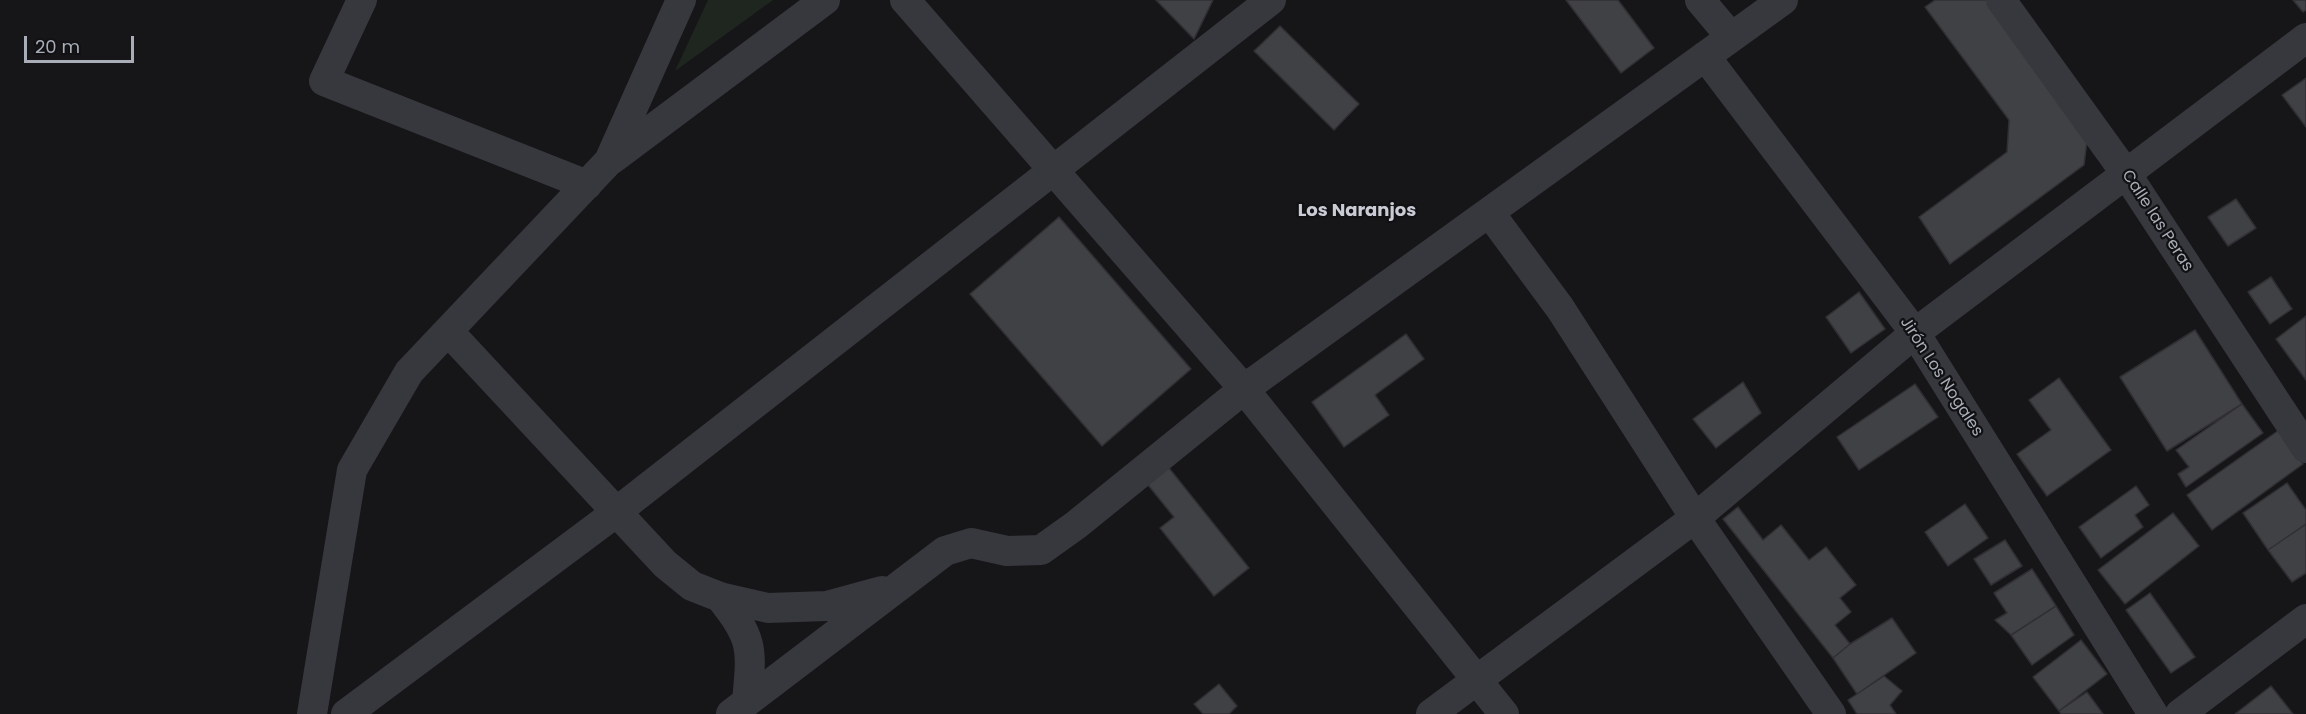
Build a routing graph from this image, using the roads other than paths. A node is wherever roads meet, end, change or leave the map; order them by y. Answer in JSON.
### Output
{"nodes":[{"id":1,"x":362,"y":0,"type":"edge"},
{"id":2,"x":681,"y":0,"type":"edge"},
{"id":3,"x":825,"y":0,"type":"edge"},
{"id":4,"x":905,"y":0,"type":"edge"},
{"id":5,"x":1271,"y":0,"type":"edge"},
{"id":6,"x":1700,"y":0,"type":"edge"},
{"id":7,"x":1783,"y":0,"type":"edge"},
{"id":8,"x":2001,"y":0,"type":"edge"},
{"id":9,"x":1731,"y":37,"type":"junction"},
{"id":10,"x":2306,"y":38,"type":"edge"},
{"id":11,"x":1705,"y":56,"type":"junction"},
{"id":12,"x":609,"y":161,"type":"junction"},
{"id":13,"x":1053,"y":170,"type":"junction"},
{"id":14,"x":2127,"y":175,"type":"junction"},
{"id":15,"x":587,"y":186,"type":"junction"},
{"id":16,"x":1489,"y":212,"type":"junction"},
{"id":17,"x":448,"y":331,"type":"junction"},
{"id":18,"x":1915,"y":333,"type":"junction"},
{"id":19,"x":1244,"y":389,"type":"junction"},
{"id":20,"x":2306,"y":448,"type":"edge"},
{"id":21,"x":616,"y":511,"type":"junction"},
{"id":22,"x":1695,"y":518,"type":"junction"},
{"id":23,"x":897,"y":588,"type":"junction"},
{"id":24,"x":720,"y":597,"type":"junction"},
{"id":25,"x":2306,"y":619,"type":"edge"},
{"id":26,"x":1476,"y":679,"type":"junction"},
{"id":27,"x":739,"y":708,"type":"edge"},
{"id":28,"x":312,"y":714,"type":"edge"},
{"id":29,"x":346,"y":714,"type":"edge"},
{"id":30,"x":1431,"y":714,"type":"edge"},
{"id":31,"x":1504,"y":714,"type":"edge"},
{"id":32,"x":1831,"y":714,"type":"edge"},
{"id":33,"x":2153,"y":714,"type":"edge"},
{"id":34,"x":2180,"y":714,"type":"edge"}],
"edges":[{"from":1,"to":15,"type":"street"},
{"from":2,"to":12,"type":"street"},
{"from":3,"to":12,"type":"street"},
{"from":4,"to":13,"type":"street"},
{"from":5,"to":13,"type":"street"},
{"from":6,"to":9,"type":"street"},
{"from":7,"to":9,"type":"street"},
{"from":8,"to":14,"type":"street","name":"Calle las Peras"},
{"from":9,"to":11,"type":"street"},
{"from":10,"to":14,"type":"street"},
{"from":11,"to":16,"type":"street"},
{"from":11,"to":18,"type":"street","name":"Jirón Los Nogales"},
{"from":12,"to":15,"type":"street"},
{"from":13,"to":19,"type":"street"},
{"from":13,"to":21,"type":"street"},
{"from":14,"to":18,"type":"street"},
{"from":14,"to":20,"type":"street","name":"Calle las Peras"},
{"from":15,"to":17,"type":"street"},
{"from":16,"to":19,"type":"street"},
{"from":16,"to":22,"type":"street"},
{"from":17,"to":21,"type":"street"},
{"from":17,"to":28,"type":"street"},
{"from":18,"to":22,"type":"street"},
{"from":18,"to":33,"type":"street","name":"Jirón Los Nogales"},
{"from":19,"to":23,"type":"street"},
{"from":19,"to":26,"type":"street"},
{"from":21,"to":24,"type":"street"},
{"from":21,"to":29,"type":"street"},
{"from":22,"to":26,"type":"street"},
{"from":22,"to":32,"type":"street"},
{"from":23,"to":24,"type":"street"},
{"from":23,"to":27,"type":"street"},
{"from":24,"to":27,"type":"street"},
{"from":25,"to":34,"type":"street"},
{"from":26,"to":30,"type":"street"},
{"from":26,"to":31,"type":"street"}]}
